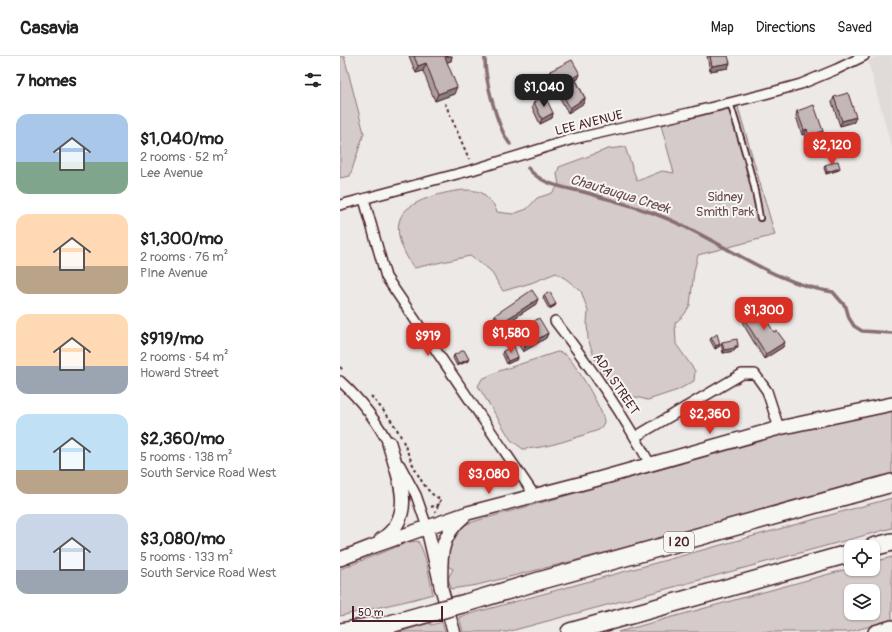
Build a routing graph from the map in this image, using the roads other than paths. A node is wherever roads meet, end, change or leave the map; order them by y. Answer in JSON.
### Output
{"nodes":[{"id":1,"x":864,"y":56,"type":"edge"},
{"id":2,"x":730,"y":103,"type":"junction"},
{"id":3,"x":364,"y":199,"type":"junction"},
{"id":4,"x":340,"y":205,"type":"edge"},
{"id":5,"x":760,"y":218,"type":"dead end"},
{"id":6,"x":555,"y":321,"type":"dead end"},
{"id":7,"x":340,"y":381,"type":"edge"},
{"id":8,"x":892,"y":404,"type":"edge"},
{"id":9,"x":779,"y":428,"type":"junction"},
{"id":10,"x":636,"y":437,"type":"junction"},
{"id":11,"x":389,"y":443,"type":"junction"},
{"id":12,"x":650,"y":464,"type":"junction"},
{"id":13,"x":892,"y":483,"type":"edge"},
{"id":14,"x":535,"y":496,"type":"junction"},
{"id":15,"x":468,"y":513,"type":"junction"},
{"id":16,"x":427,"y":527,"type":"junction"},
{"id":17,"x":892,"y":542,"type":"edge"},
{"id":18,"x":880,"y":545,"type":"edge"},
{"id":19,"x":370,"y":547,"type":"junction"},
{"id":20,"x":844,"y":555,"type":"edge"},
{"id":21,"x":340,"y":559,"type":"edge"},
{"id":22,"x":442,"y":587,"type":"junction"},
{"id":23,"x":403,"y":621,"type":"junction"},
{"id":24,"x":892,"y":627,"type":"edge"},
{"id":25,"x":340,"y":632,"type":"edge"},
{"id":26,"x":362,"y":632,"type":"edge"},
{"id":27,"x":454,"y":632,"type":"edge"},
{"id":28,"x":570,"y":632,"type":"edge"},
{"id":29,"x":875,"y":632,"type":"edge"}],
"edges":[{"from":1,"to":2,"type":"street","name":"LEE AVENUE"},
{"from":2,"to":3,"type":"street","name":"LEE AVENUE"},
{"from":2,"to":5,"type":"lane"},
{"from":3,"to":4,"type":"street","name":"LEE AVENUE"},
{"from":3,"to":14,"type":"street"},
{"from":6,"to":10,"type":"street","name":"ADA STREET"},
{"from":7,"to":11,"type":"street"},
{"from":8,"to":9,"type":"main road"},
{"from":9,"to":10,"type":"street"},
{"from":9,"to":12,"type":"main road"},
{"from":10,"to":12,"type":"street","name":"ADA STREET"},
{"from":11,"to":16,"type":"street"},
{"from":11,"to":19,"type":"main road"},
{"from":12,"to":14,"type":"main road"},
{"from":13,"to":23,"type":"highway","number":"I 20","bridge":true},
{"from":14,"to":15,"type":"main road"},
{"from":15,"to":16,"type":"main road"},
{"from":15,"to":22,"type":"main road"},
{"from":16,"to":19,"type":"main road"},
{"from":16,"to":22,"type":"street"},
{"from":17,"to":18,"type":"highway"},
{"from":19,"to":21,"type":"main road"},
{"from":20,"to":28,"type":"highway"},
{"from":22,"to":27,"type":"street"},
{"from":23,"to":25,"type":"highway"},
{"from":23,"to":26,"type":"highway","number":"I 20"},
{"from":24,"to":29,"type":"main road"}]}
